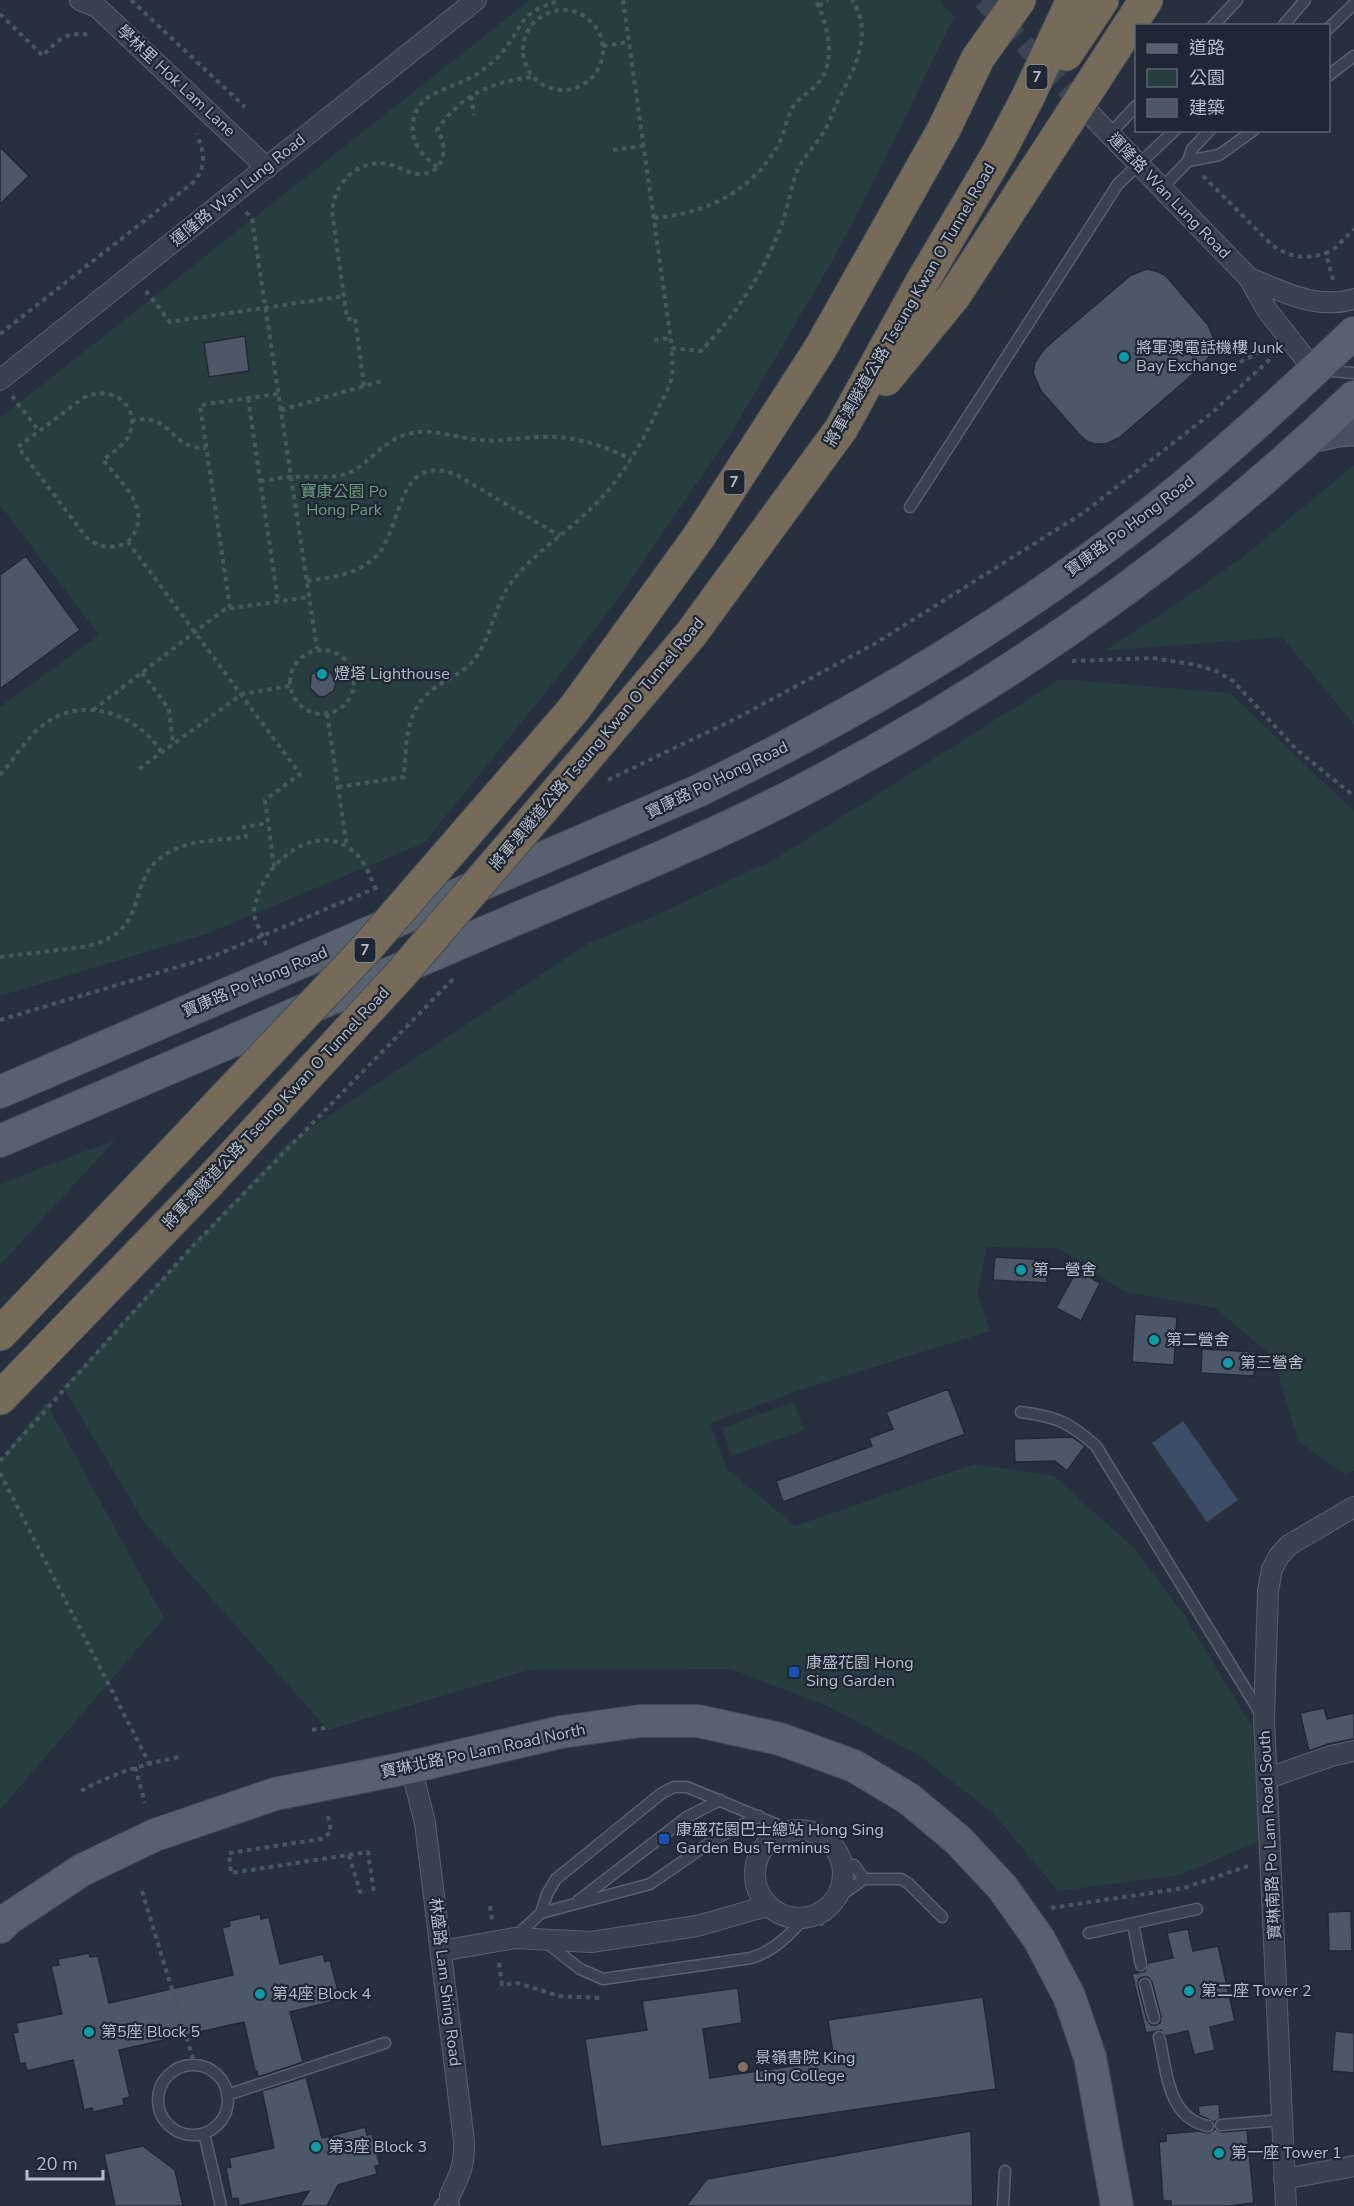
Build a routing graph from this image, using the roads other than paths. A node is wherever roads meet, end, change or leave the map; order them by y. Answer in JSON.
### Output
{"nodes":[{"id":1,"x":80,"y":0,"type":"edge"},
{"id":2,"x":476,"y":0,"type":"edge"},
{"id":3,"x":995,"y":0,"type":"edge"},
{"id":4,"x":1019,"y":0,"type":"edge"},
{"id":5,"x":1073,"y":0,"type":"edge"},
{"id":6,"x":1102,"y":0,"type":"edge"},
{"id":7,"x":1146,"y":0,"type":"edge"},
{"id":8,"x":1237,"y":0,"type":"edge"},
{"id":9,"x":1305,"y":0,"type":"edge"},
{"id":10,"x":1354,"y":2,"type":"edge"},
{"id":11,"x":1215,"y":24,"type":"edge"},
{"id":12,"x":1285,"y":24,"type":"edge"},
{"id":13,"x":1330,"y":28,"type":"edge"},
{"id":14,"x":1354,"y":56,"type":"edge"},
{"id":15,"x":978,"y":58,"type":"junction"},
{"id":16,"x":1330,"y":75,"type":"edge"},
{"id":17,"x":1135,"y":108,"type":"edge"},
{"id":18,"x":1090,"y":114,"type":"tunnel mouth"},
{"id":19,"x":1173,"y":132,"type":"edge"},
{"id":20,"x":1208,"y":132,"type":"edge"},
{"id":21,"x":1251,"y":132,"type":"edge"},
{"id":22,"x":1109,"y":135,"type":"junction"},
{"id":23,"x":999,"y":152,"type":"junction"},
{"id":24,"x":1188,"y":161,"type":"junction"},
{"id":25,"x":1138,"y":164,"type":"junction"},
{"id":26,"x":267,"y":168,"type":"junction"},
{"id":27,"x":1161,"y":189,"type":"junction"},
{"id":28,"x":1249,"y":278,"type":"junction"},
{"id":29,"x":1354,"y":299,"type":"edge"},
{"id":30,"x":1354,"y":333,"type":"edge"},
{"id":31,"x":1314,"y":370,"type":"junction"},
{"id":32,"x":1354,"y":373,"type":"edge"},
{"id":33,"x":0,"y":380,"type":"edge"},
{"id":34,"x":1354,"y":397,"type":"edge"},
{"id":35,"x":841,"y":429,"type":"junction"},
{"id":36,"x":1354,"y":431,"type":"edge"},
{"id":37,"x":1308,"y":439,"type":"junction"},
{"id":38,"x":910,"y":507,"type":"dead end"},
{"id":39,"x":0,"y":1092,"type":"edge"},
{"id":40,"x":0,"y":1141,"type":"edge"},
{"id":41,"x":0,"y":1334,"type":"edge"},
{"id":42,"x":0,"y":1398,"type":"edge"},
{"id":43,"x":1021,"y":1412,"type":"dead end"},
{"id":44,"x":1354,"y":1507,"type":"edge"},
{"id":45,"x":1264,"y":1719,"type":"junction"},
{"id":46,"x":1354,"y":1751,"type":"edge"},
{"id":47,"x":411,"y":1767,"type":"junction"},
{"id":48,"x":1268,"y":1778,"type":"junction"},
{"id":49,"x":720,"y":1800,"type":"junction"},
{"id":50,"x":759,"y":1816,"type":"junction"},
{"id":51,"x":790,"y":1830,"type":"junction"},
{"id":52,"x":842,"y":1866,"type":"junction"},
{"id":53,"x":864,"y":1879,"type":"junction"},
{"id":54,"x":836,"y":1899,"type":"junction"},
{"id":55,"x":573,"y":1905,"type":"junction"},
{"id":56,"x":767,"y":1906,"type":"junction"},
{"id":57,"x":1197,"y":1909,"type":"dead end"},
{"id":58,"x":541,"y":1913,"type":"junction"},
{"id":59,"x":942,"y":1917,"type":"dead end"},
{"id":60,"x":804,"y":1919,"type":"junction"},
{"id":61,"x":1133,"y":1924,"type":"junction"},
{"id":62,"x":0,"y":1927,"type":"edge"},
{"id":63,"x":1089,"y":1933,"type":"dead end"},
{"id":64,"x":515,"y":1938,"type":"junction"},
{"id":65,"x":544,"y":1941,"type":"junction"},
{"id":66,"x":441,"y":1951,"type":"junction"},
{"id":67,"x":1141,"y":1965,"type":"dead end"},
{"id":68,"x":1145,"y":1984,"type":"dead end"},
{"id":69,"x":1154,"y":2018,"type":"dead end"},
{"id":70,"x":1159,"y":2037,"type":"dead end"},
{"id":71,"x":385,"y":2043,"type":"dead end"},
{"id":72,"x":227,"y":2095,"type":"junction"},
{"id":73,"x":1281,"y":2120,"type":"junction"},
{"id":74,"x":1221,"y":2125,"type":"dead end"},
{"id":75,"x":1208,"y":2126,"type":"dead end"},
{"id":76,"x":204,"y":2133,"type":"junction"},
{"id":77,"x":1354,"y":2166,"type":"edge"},
{"id":78,"x":1005,"y":2171,"type":"dead end"},
{"id":79,"x":1284,"y":2179,"type":"junction"},
{"id":80,"x":448,"y":2202,"type":"edge"},
{"id":81,"x":221,"y":2206,"type":"edge"},
{"id":82,"x":1003,"y":2206,"type":"edge"},
{"id":83,"x":1117,"y":2206,"type":"edge"},
{"id":84,"x":1286,"y":2206,"type":"edge"}],
"edges":[{"from":1,"to":26,"type":"street","name":"學林里 Hok Lam Lane"},
{"from":2,"to":26,"type":"street","name":"運隆路 Wan Lung Road"},
{"from":3,"to":15,"type":"highway"},
{"from":4,"to":15,"type":"highway","number":"7"},
{"from":5,"to":23,"type":"highway","name":"將軍澳隧道公路 Tseung Kwan O Tunnel Road","number":"7"},
{"from":6,"to":23,"type":"highway"},
{"from":7,"to":35,"type":"highway"},
{"from":8,"to":11,"type":"lane"},
{"from":9,"to":12,"type":"lane"},
{"from":10,"to":13,"type":"lane"},
{"from":14,"to":16,"type":"lane"},
{"from":15,"to":41,"type":"highway","number":"7","bridge":true},
{"from":17,"to":22,"type":"lane"},
{"from":18,"to":22,"type":"street","name":"運隆路 Wan Lung Road"},
{"from":19,"to":25,"type":"lane"},
{"from":20,"to":24,"type":"lane"},
{"from":21,"to":24,"type":"lane"},
{"from":22,"to":25,"type":"street","name":"運隆路 Wan Lung Road"},
{"from":23,"to":35,"type":"highway","name":"將軍澳隧道公路 Tseung Kwan O Tunnel Road","number":"7"},
{"from":24,"to":27,"type":"lane"},
{"from":25,"to":27,"type":"street","name":"運隆路 Wan Lung Road"},
{"from":25,"to":38,"type":"lane"},
{"from":26,"to":33,"type":"street","name":"運隆路 Wan Lung Road"},
{"from":27,"to":28,"type":"street","name":"運隆路 Wan Lung Road"},
{"from":28,"to":29,"type":"street","name":"運隆路 Wan Lung Road"},
{"from":28,"to":31,"type":"street","name":"運隆路 Wan Lung Road"},
{"from":30,"to":31,"type":"main road","name":"寶康路 Po Hong Road"},
{"from":31,"to":32,"type":"lane"},
{"from":31,"to":39,"type":"main road","name":"寶康路 Po Hong Road"},
{"from":34,"to":37,"type":"main road"},
{"from":35,"to":42,"type":"highway","name":"將軍澳隧道公路 Tseung Kwan O Tunnel Road","number":"7","bridge":true},
{"from":36,"to":37,"type":"street"},
{"from":37,"to":40,"type":"main road"},
{"from":43,"to":45,"type":"lane"},
{"from":44,"to":45,"type":"street","name":"寶琳南路 Po Lam Road South"},
{"from":45,"to":48,"type":"street","name":"寶琳南路 Po Lam Road South"},
{"from":46,"to":48,"type":"street"},
{"from":47,"to":62,"type":"main road","name":"寶琳北路 Po Lam Road North"},
{"from":47,"to":66,"type":"street","name":"林盛路 Lam Shing Road"},
{"from":47,"to":83,"type":"main road","name":"寶琳北路 Po Lam Road North"},
{"from":48,"to":73,"type":"street","name":"寶琳南路 Po Lam Road South"},
{"from":49,"to":50,"type":"lane"},
{"from":49,"to":55,"type":"lane"},
{"from":49,"to":58,"type":"lane"},
{"from":50,"to":51,"type":"lane"},
{"from":50,"to":55,"type":"lane"},
{"from":51,"to":52,"type":"street"},
{"from":51,"to":56,"type":"street"},
{"from":52,"to":53,"type":"lane"},
{"from":52,"to":54,"type":"street"},
{"from":53,"to":54,"type":"lane"},
{"from":53,"to":59,"type":"lane"},
{"from":54,"to":60,"type":"street"},
{"from":55,"to":58,"type":"lane"},
{"from":56,"to":60,"type":"street"},
{"from":56,"to":65,"type":"street"},
{"from":57,"to":61,"type":"lane"},
{"from":58,"to":64,"type":"lane"},
{"from":60,"to":65,"type":"lane"},
{"from":61,"to":63,"type":"lane"},
{"from":61,"to":67,"type":"lane"},
{"from":64,"to":65,"type":"street"},
{"from":64,"to":66,"type":"street"},
{"from":66,"to":80,"type":"street","name":"林盛路 Lam Shing Road"},
{"from":68,"to":69,"type":"lane"},
{"from":70,"to":75,"type":"lane"},
{"from":71,"to":72,"type":"lane"},
{"from":72,"to":76,"type":"lane"},
{"from":72,"to":76,"type":"lane"},
{"from":73,"to":74,"type":"lane"},
{"from":73,"to":79,"type":"street","name":"寶琳南路 Po Lam Road South"},
{"from":76,"to":81,"type":"lane"},
{"from":77,"to":79,"type":"street"},
{"from":78,"to":82,"type":"lane"},
{"from":79,"to":84,"type":"street","name":"寶琳南路 Po Lam Road South"}]}
